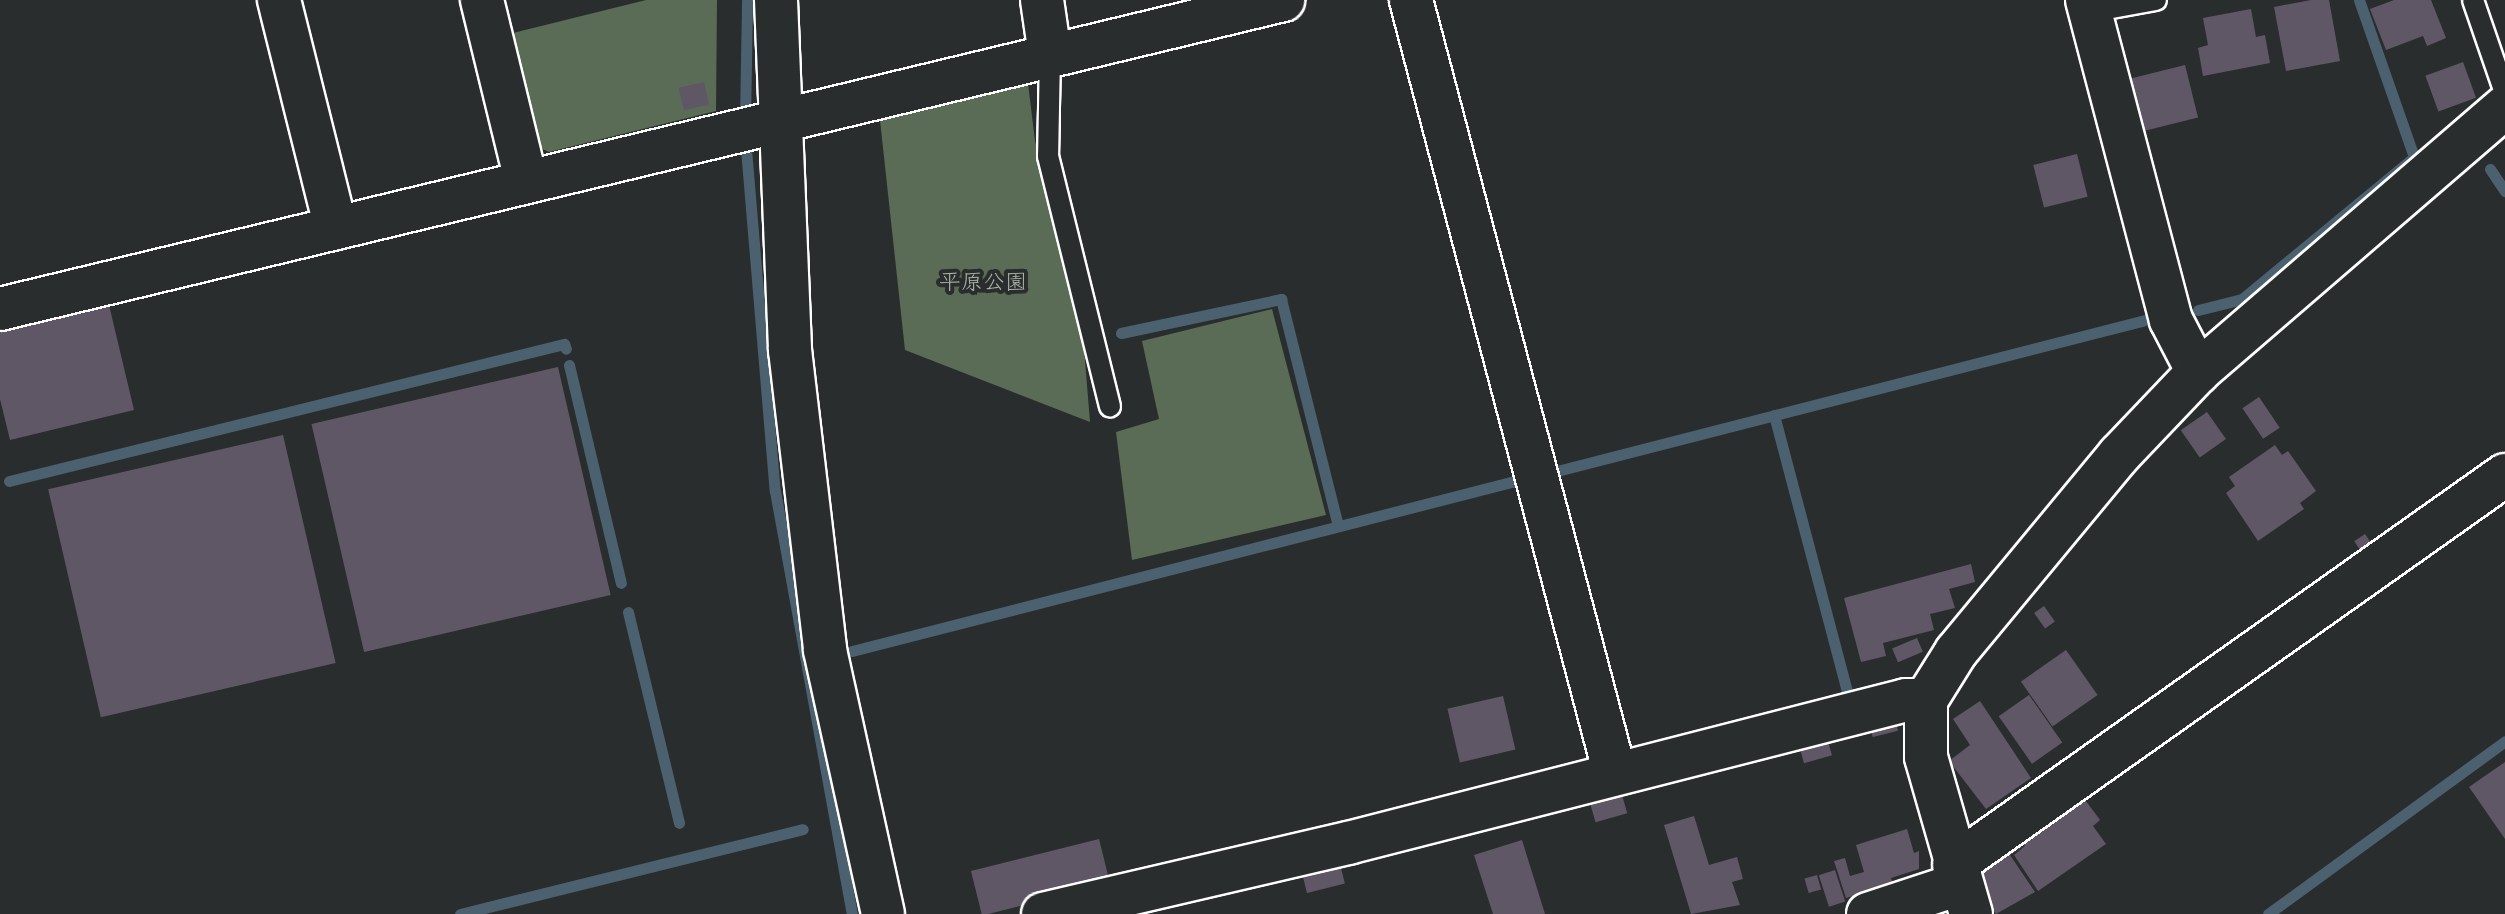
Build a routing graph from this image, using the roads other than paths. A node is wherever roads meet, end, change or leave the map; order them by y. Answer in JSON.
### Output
{"nodes":[{"id":1,"x":279,"y":0,"type":"edge"},
{"id":2,"x":482,"y":0,"type":"edge"},
{"id":3,"x":776,"y":0,"type":"edge"},
{"id":4,"x":1042,"y":0,"type":"edge"},
{"id":5,"x":1283,"y":0,"type":"edge"},
{"id":6,"x":1411,"y":0,"type":"edge"},
{"id":7,"x":2156,"y":0,"type":"edge"},
{"id":8,"x":2473,"y":0,"type":"edge"},
{"id":9,"x":2088,"y":6,"type":"edge"},
{"id":10,"x":1050,"y":55,"type":"junction"},
{"id":11,"x":2505,"y":93,"type":"edge"},
{"id":12,"x":755,"y":125,"type":"junction"},
{"id":13,"x":2497,"y":129,"type":"edge"},
{"id":14,"x":526,"y":181,"type":"junction"},
{"id":15,"x":336,"y":228,"type":"junction"},
{"id":16,"x":0,"y":309,"type":"edge"},
{"id":17,"x":2198,"y":372,"type":"junction"},
{"id":18,"x":1110,"y":406,"type":"dead end"},
{"id":19,"x":2505,"y":475,"type":"edge"},
{"id":20,"x":1926,"y":700,"type":"junction"},
{"id":21,"x":1615,"y":774,"type":"junction"},
{"id":22,"x":1961,"y":888,"type":"edge"},
{"id":23,"x":883,"y":914,"type":"edge"},
{"id":24,"x":1043,"y":914,"type":"edge"},
{"id":25,"x":1868,"y":914,"type":"edge"}],
"edges":[{"from":1,"to":15,"type":"street"},
{"from":2,"to":14,"type":"street"},
{"from":3,"to":12,"type":"street"},
{"from":4,"to":10,"type":"street"},
{"from":5,"to":10,"type":"street"},
{"from":6,"to":21,"type":"street"},
{"from":7,"to":9,"type":"lane"},
{"from":8,"to":11,"type":"lane"},
{"from":9,"to":17,"type":"street"},
{"from":10,"to":12,"type":"street"},
{"from":10,"to":18,"type":"lane"},
{"from":12,"to":14,"type":"street"},
{"from":12,"to":23,"type":"street"},
{"from":13,"to":17,"type":"street"},
{"from":14,"to":15,"type":"street"},
{"from":15,"to":16,"type":"street"},
{"from":17,"to":20,"type":"street"},
{"from":19,"to":22,"type":"street"},
{"from":20,"to":21,"type":"street"},
{"from":20,"to":22,"type":"street"},
{"from":21,"to":24,"type":"street"},
{"from":22,"to":25,"type":"street"}]}
